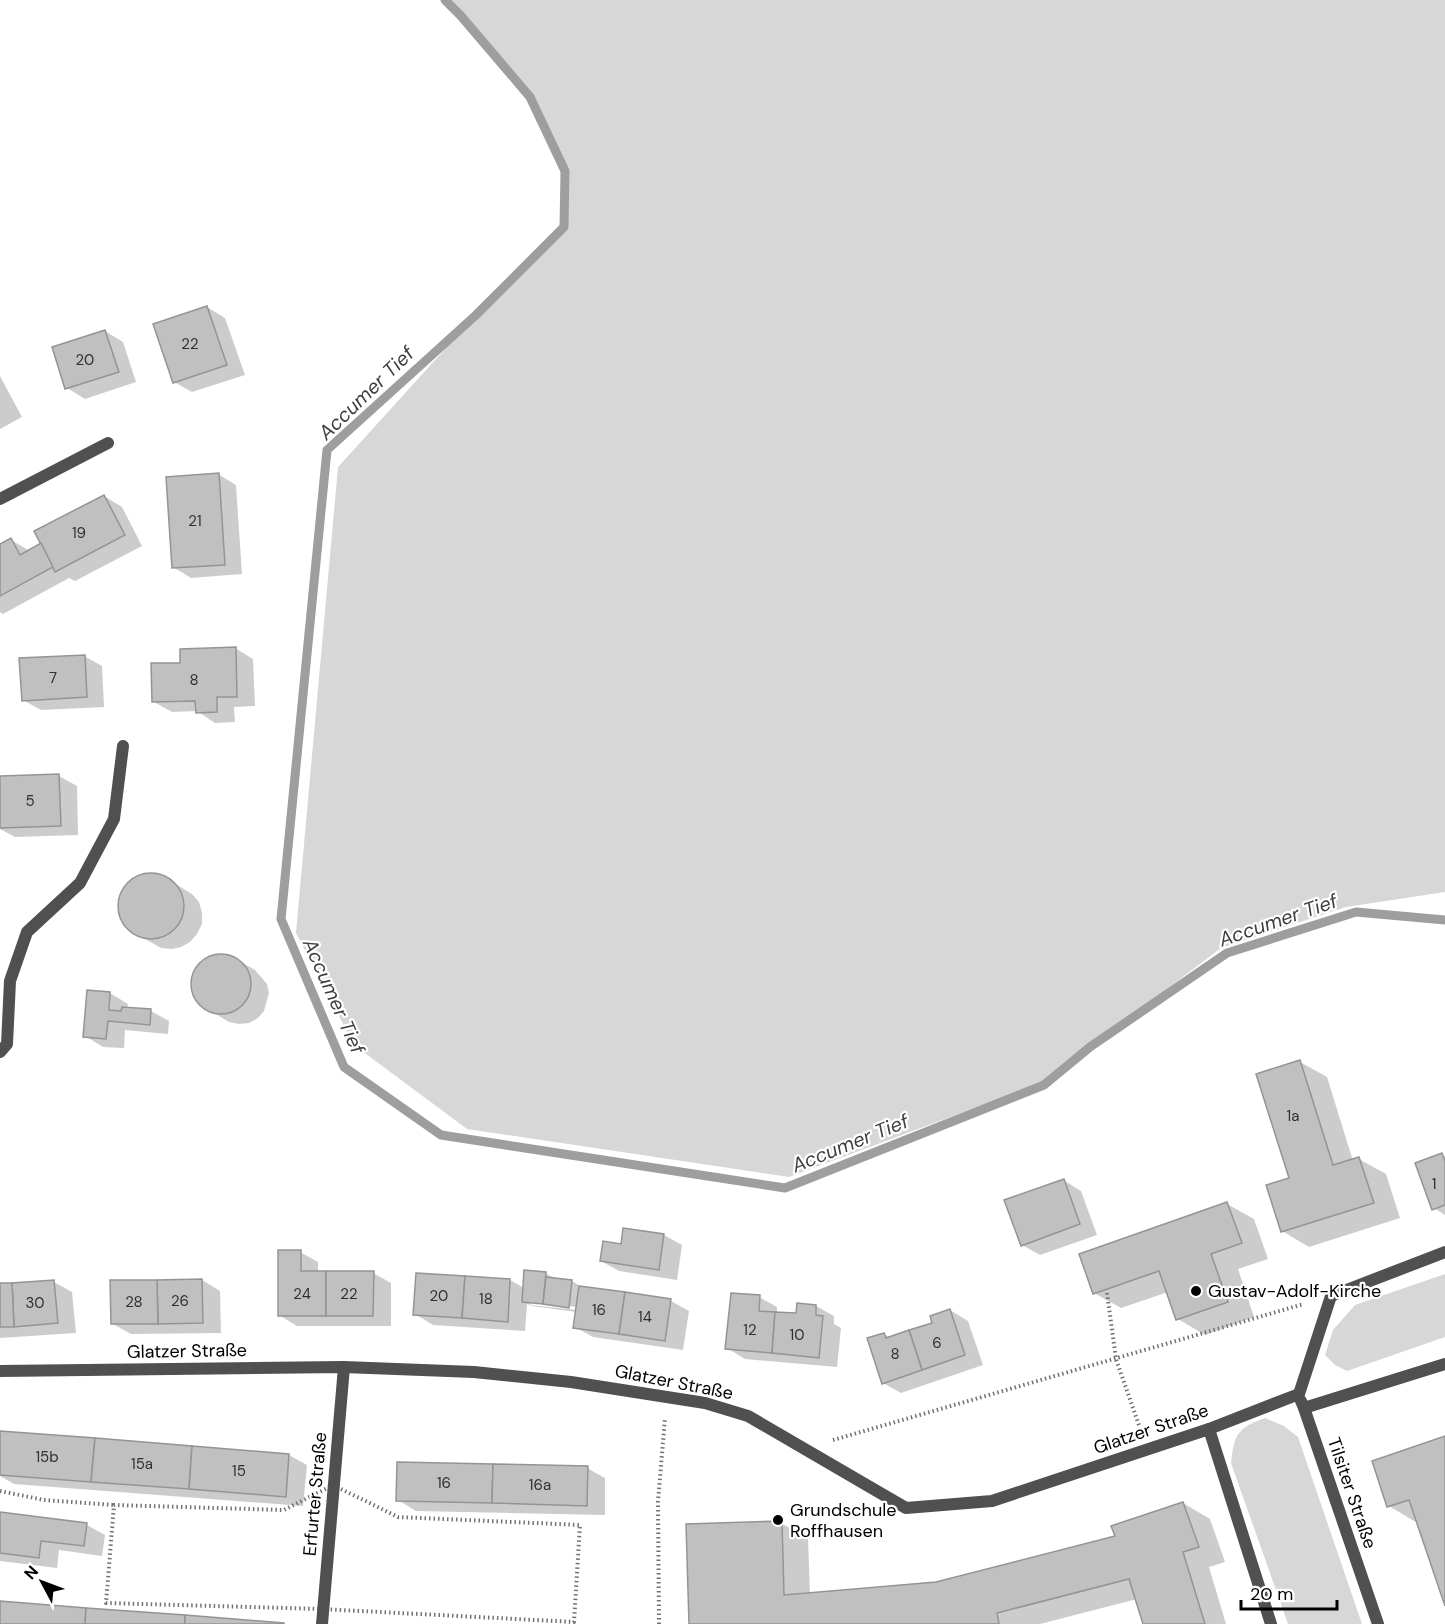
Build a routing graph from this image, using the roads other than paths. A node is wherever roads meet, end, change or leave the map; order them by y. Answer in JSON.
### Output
{"nodes":[{"id":1,"x":108,"y":443,"type":"dead end"},
{"id":2,"x":0,"y":499,"type":"edge"},
{"id":3,"x":123,"y":746,"type":"dead end"},
{"id":4,"x":0,"y":1052,"type":"edge"},
{"id":5,"x":1445,"y":1252,"type":"edge"},
{"id":6,"x":1445,"y":1364,"type":"edge"},
{"id":7,"x":344,"y":1367,"type":"junction"},
{"id":8,"x":0,"y":1371,"type":"edge"},
{"id":9,"x":1299,"y":1394,"type":"junction"},
{"id":10,"x":1304,"y":1408,"type":"junction"},
{"id":11,"x":1209,"y":1429,"type":"junction"},
{"id":12,"x":322,"y":1624,"type":"edge"},
{"id":13,"x":1271,"y":1624,"type":"edge"},
{"id":14,"x":1378,"y":1624,"type":"edge"}],
"edges":[{"from":1,"to":2,"type":"street"},
{"from":3,"to":4,"type":"street"},
{"from":5,"to":9,"type":"street"},
{"from":6,"to":10,"type":"street"},
{"from":7,"to":8,"type":"street","name":"Glatzer Straße"},
{"from":7,"to":11,"type":"street","name":"Glatzer Straße"},
{"from":7,"to":12,"type":"street","name":"Erfurter Straße"},
{"from":9,"to":10,"type":"street","name":"Tilsiter Straße"},
{"from":9,"to":11,"type":"street","name":"Glatzer Straße"},
{"from":10,"to":14,"type":"street","name":"Tilsiter Straße"},
{"from":11,"to":13,"type":"street"}]}
